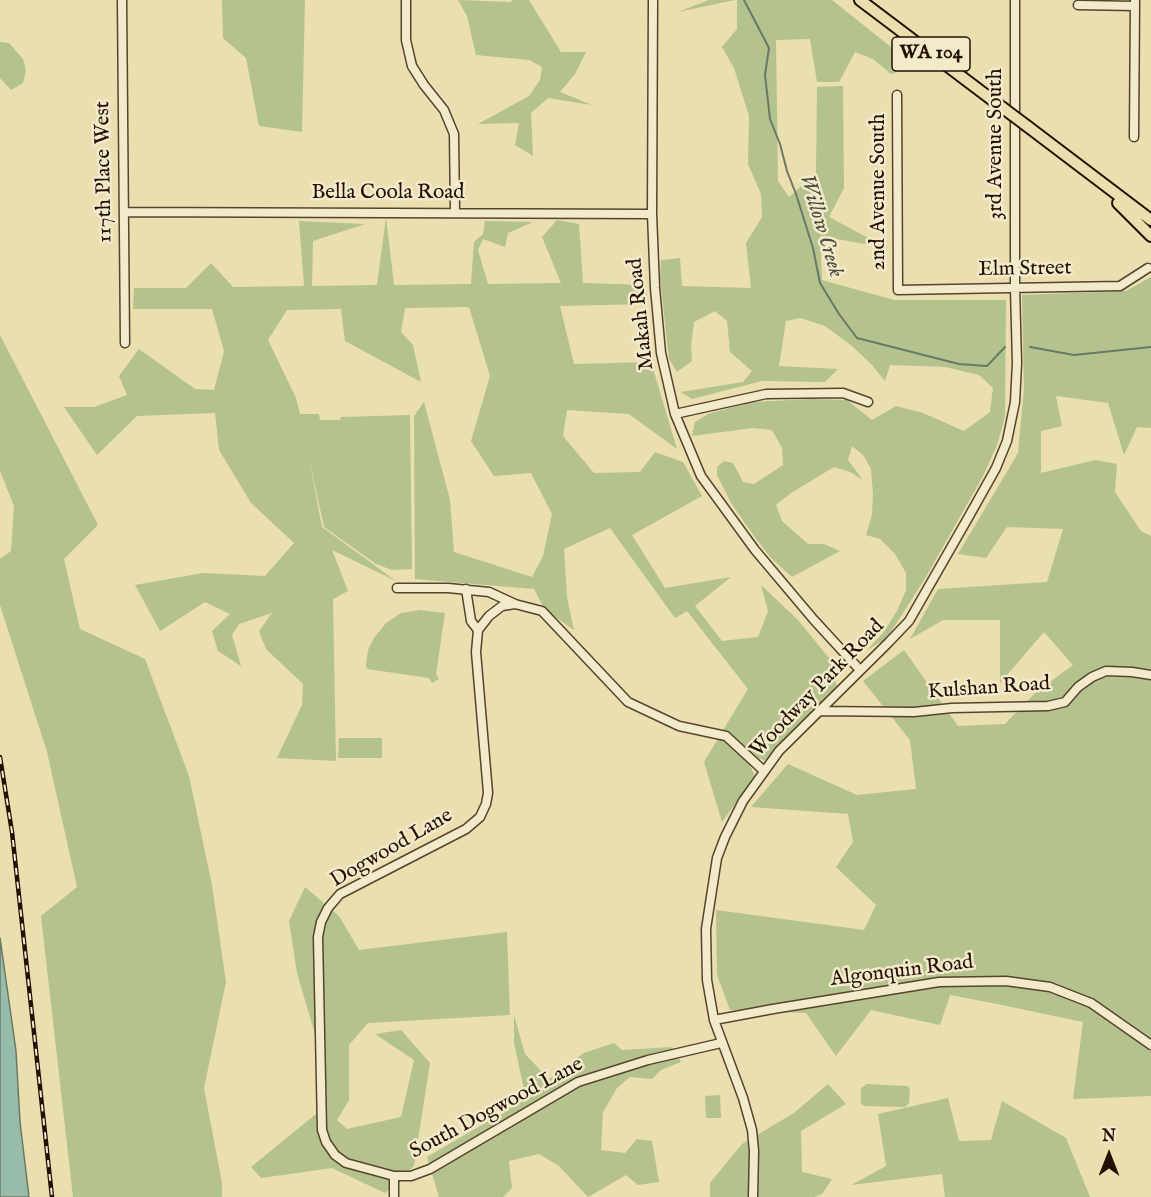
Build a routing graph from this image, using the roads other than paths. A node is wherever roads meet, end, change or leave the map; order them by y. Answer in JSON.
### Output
{"nodes":[{"id":1,"x":122,"y":0,"type":"edge"},
{"id":2,"x":406,"y":0,"type":"edge"},
{"id":3,"x":653,"y":0,"type":"edge"},
{"id":4,"x":860,"y":0,"type":"edge"},
{"id":5,"x":1015,"y":0,"type":"edge"},
{"id":6,"x":1135,"y":3,"type":"edge"},
{"id":7,"x":1078,"y":5,"type":"dead end"},
{"id":8,"x":897,"y":95,"type":"dead end"},
{"id":9,"x":1134,"y":136,"type":"dead end"},
{"id":10,"x":1085,"y":172,"type":"junction"},
{"id":11,"x":124,"y":212,"type":"junction"},
{"id":12,"x":455,"y":212,"type":"junction"},
{"id":13,"x":652,"y":214,"type":"junction"},
{"id":14,"x":1151,"y":220,"type":"edge"},
{"id":15,"x":1151,"y":236,"type":"edge"},
{"id":16,"x":1148,"y":268,"type":"dead end"},
{"id":17,"x":1015,"y":288,"type":"junction"},
{"id":18,"x":898,"y":290,"type":"joint"},
{"id":19,"x":125,"y":343,"type":"dead end"},
{"id":20,"x":868,"y":402,"type":"dead end"},
{"id":21,"x":675,"y":414,"type":"junction"},
{"id":22,"x":397,"y":588,"type":"dead end"},
{"id":23,"x":466,"y":589,"type":"junction"},
{"id":24,"x":515,"y":604,"type":"junction"},
{"id":25,"x":478,"y":630,"type":"junction"},
{"id":26,"x":860,"y":670,"type":"junction"},
{"id":27,"x":1151,"y":675,"type":"edge"},
{"id":28,"x":819,"y":711,"type":"junction"},
{"id":29,"x":764,"y":771,"type":"junction"},
{"id":30,"x":714,"y":1020,"type":"junction"},
{"id":31,"x":721,"y":1043,"type":"junction"},
{"id":32,"x":1151,"y":1045,"type":"edge"},
{"id":33,"x":394,"y":1176,"type":"junction"},
{"id":34,"x":394,"y":1197,"type":"edge"},
{"id":35,"x":753,"y":1197,"type":"edge"}],
"edges":[{"from":1,"to":11,"type":"street","name":"117th Place West"},
{"from":2,"to":12,"type":"street"},
{"from":3,"to":13,"type":"street","name":"Makah Road"},
{"from":4,"to":10,"type":"main road","number":"WA 104","bridge":true},
{"from":5,"to":17,"type":"street","name":"3rd Avenue South"},
{"from":6,"to":7,"type":"street"},
{"from":6,"to":9,"type":"street"},
{"from":8,"to":18,"type":"street","name":"2nd Avenue South"},
{"from":10,"to":14,"type":"main road","number":"WA 104"},
{"from":10,"to":15,"type":"main road","number":"WA 104"},
{"from":11,"to":12,"type":"street","name":"Bella Coola Road"},
{"from":11,"to":19,"type":"street","name":"117th Place West"},
{"from":12,"to":13,"type":"street","name":"Bella Coola Road"},
{"from":13,"to":21,"type":"street","name":"Makah Road"},
{"from":16,"to":17,"type":"street","name":"Elm Street"},
{"from":17,"to":18,"type":"street","name":"Elm Street"},
{"from":17,"to":26,"type":"street","name":"Woodway Park Road"},
{"from":20,"to":21,"type":"street"},
{"from":21,"to":26,"type":"street","name":"Makah Road"},
{"from":22,"to":23,"type":"street"},
{"from":23,"to":24,"type":"street"},
{"from":23,"to":25,"type":"street"},
{"from":24,"to":25,"type":"street"},
{"from":24,"to":29,"type":"street"},
{"from":25,"to":33,"type":"street","name":"Dogwood Lane"},
{"from":26,"to":28,"type":"street","name":"Woodway Park Road"},
{"from":27,"to":28,"type":"street","name":"Kulshan Road"},
{"from":28,"to":29,"type":"street","name":"Woodway Park Road"},
{"from":29,"to":30,"type":"street","name":"Woodway Park Road"},
{"from":30,"to":31,"type":"street","name":"Woodway Park Road"},
{"from":30,"to":32,"type":"street","name":"Algonquin Road"},
{"from":31,"to":33,"type":"street","name":"South Dogwood Lane"},
{"from":31,"to":35,"type":"street","name":"Woodway Park Road"},
{"from":33,"to":34,"type":"street"}]}
